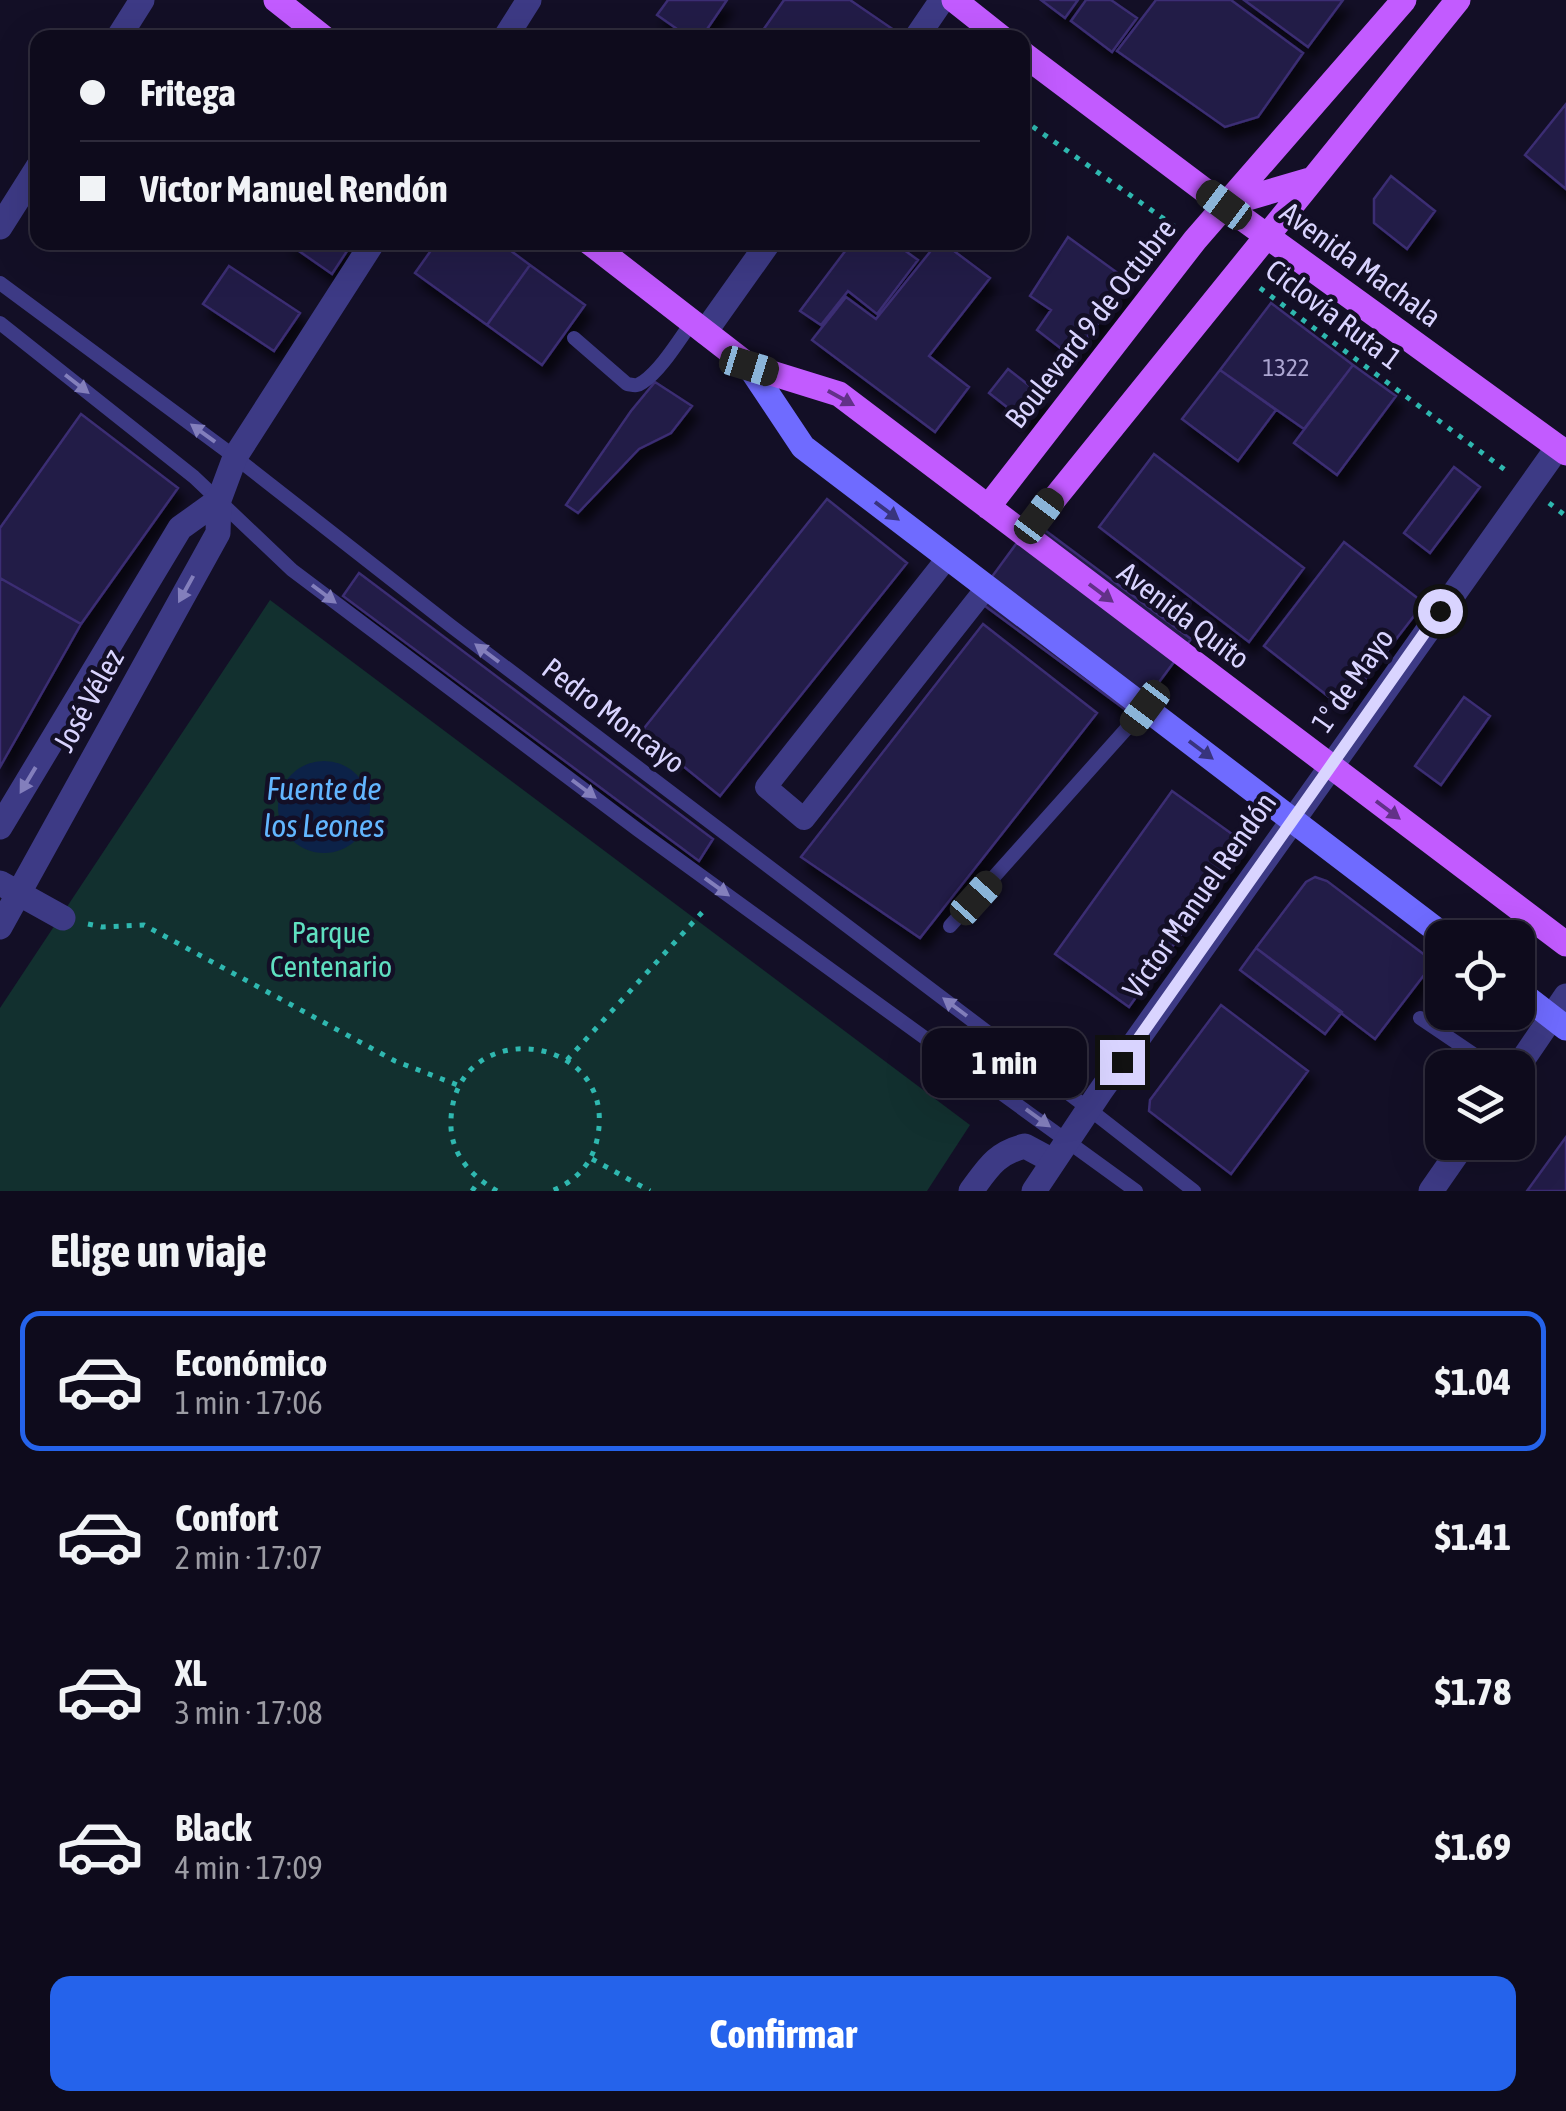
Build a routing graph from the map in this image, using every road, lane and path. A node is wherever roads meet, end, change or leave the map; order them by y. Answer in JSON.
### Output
{"nodes":[{"id":1,"x":142,"y":0,"type":"edge"},
{"id":2,"x":276,"y":0,"type":"edge"},
{"id":3,"x":528,"y":0,"type":"edge"},
{"id":4,"x":942,"y":0,"type":"edge"},
{"id":5,"x":954,"y":0,"type":"edge"},
{"id":6,"x":1458,"y":0,"type":"edge"},
{"id":7,"x":1400,"y":1,"type":"edge"},
{"id":8,"x":123,"y":30,"type":"edge"},
{"id":9,"x":314,"y":30,"type":"edge"},
{"id":10,"x":510,"y":30,"type":"edge"},
{"id":11,"x":921,"y":30,"type":"edge"},
{"id":12,"x":992,"y":30,"type":"edge"},
{"id":13,"x":1030,"y":59,"type":"edge"},
{"id":14,"x":1030,"y":125,"type":"edge"},
{"id":15,"x":1314,"y":179,"type":"junction"},
{"id":16,"x":30,"y":180,"type":"edge"},
{"id":17,"x":1224,"y":205,"type":"junction"},
{"id":18,"x":0,"y":227,"type":"edge"},
{"id":19,"x":1267,"y":236,"type":"junction"},
{"id":20,"x":1195,"y":240,"type":"junction"},
{"id":21,"x":368,"y":250,"type":"edge"},
{"id":22,"x":599,"y":250,"type":"edge"},
{"id":23,"x":763,"y":250,"type":"edge"},
{"id":24,"x":1238,"y":271,"type":"junction"},
{"id":25,"x":0,"y":284,"type":"edge"},
{"id":26,"x":0,"y":324,"type":"edge"},
{"id":27,"x":699,"y":327,"type":"junction"},
{"id":28,"x":574,"y":338,"type":"dead end"},
{"id":29,"x":749,"y":366,"type":"junction"},
{"id":30,"x":1563,"y":445,"type":"edge"},
{"id":31,"x":235,"y":457,"type":"junction"},
{"id":32,"x":1528,"y":487,"type":"junction"},
{"id":33,"x":219,"y":500,"type":"junction"},
{"id":34,"x":988,"y":507,"type":"junction"},
{"id":35,"x":1566,"y":516,"type":"edge"},
{"id":36,"x":1025,"y":535,"type":"junction"},
{"id":37,"x":948,"y":557,"type":"junction"},
{"id":38,"x":987,"y":588,"type":"junction"},
{"id":39,"x":1145,"y":708,"type":"junction"},
{"id":40,"x":1330,"y":766,"type":"junction"},
{"id":41,"x":1292,"y":820,"type":"junction"},
{"id":42,"x":0,"y":827,"type":"edge"},
{"id":43,"x":9,"y":888,"type":"edge"},
{"id":44,"x":722,"y":891,"type":"junction"},
{"id":45,"x":63,"y":918,"type":"joint"},
{"id":46,"x":1425,"y":921,"type":"edge"},
{"id":47,"x":950,"y":926,"type":"dead end"},
{"id":48,"x":0,"y":927,"type":"edge"},
{"id":49,"x":1566,"y":944,"type":"edge"},
{"id":50,"x":1535,"y":1000,"type":"edge"},
{"id":51,"x":1561,"y":1013,"type":"edge"},
{"id":52,"x":1420,"y":1018,"type":"dead end"},
{"id":53,"x":1467,"y":1050,"type":"edge"},
{"id":54,"x":1531,"y":1050,"type":"edge"},
{"id":55,"x":567,"y":1060,"type":"junction"},
{"id":56,"x":460,"y":1086,"type":"junction"},
{"id":57,"x":1088,"y":1108,"type":"junction"},
{"id":58,"x":1060,"y":1150,"type":"junction"},
{"id":59,"x":592,"y":1159,"type":"junction"},
{"id":60,"x":1453,"y":1160,"type":"edge"},
{"id":61,"x":479,"y":1180,"type":"junction"},
{"id":62,"x":472,"y":1191,"type":"edge"},
{"id":63,"x":497,"y":1191,"type":"edge"},
{"id":64,"x":550,"y":1191,"type":"edge"},
{"id":65,"x":650,"y":1191,"type":"edge"},
{"id":66,"x":971,"y":1191,"type":"edge"},
{"id":67,"x":1034,"y":1191,"type":"edge"},
{"id":68,"x":1136,"y":1191,"type":"edge"},
{"id":69,"x":1194,"y":1191,"type":"edge"},
{"id":70,"x":1431,"y":1191,"type":"edge"}],
"edges":[{"from":1,"to":8,"type":"street"},
{"from":2,"to":9,"type":"main road"},
{"from":3,"to":10,"type":"street"},
{"from":4,"to":11,"type":"street"},
{"from":5,"to":12,"type":"main road"},
{"from":6,"to":15,"type":"main road"},
{"from":7,"to":17,"type":"main road","name":"Boulevard 9 de Octubre"},
{"from":13,"to":17,"type":"main road","name":"Avenida Machala"},
{"from":14,"to":20,"type":"path"},
{"from":15,"to":17,"type":"main road"},
{"from":15,"to":19,"type":"main road"},
{"from":16,"to":18,"type":"street"},
{"from":17,"to":19,"type":"main road","name":"Avenida Machala"},
{"from":17,"to":20,"type":"main road","name":"Boulevard 9 de Octubre"},
{"from":19,"to":24,"type":"main road"},
{"from":19,"to":30,"type":"main road","name":"Avenida Machala"},
{"from":20,"to":34,"type":"main road","name":"Boulevard 9 de Octubre"},
{"from":21,"to":31,"type":"street","name":"José Vélez"},
{"from":22,"to":27,"type":"main road","name":"Avenida Quito"},
{"from":23,"to":27,"type":"street"},
{"from":24,"to":32,"type":"path","name":"Ciclovía Ruta 1"},
{"from":24,"to":36,"type":"main road"},
{"from":31,"to":25,"type":"lane","name":"Pedro Moncayo","one_way":true},
{"from":26,"to":33,"type":"lane","one_way":true},
{"from":27,"to":28,"type":"lane"},
{"from":27,"to":29,"type":"main road","name":"Avenida Quito"},
{"from":29,"to":34,"type":"main road","name":"Avenida Quito","one_way":true},
{"from":29,"to":37,"type":"main road","name":"Avenida Quito","one_way":true},
{"from":30,"to":32,"type":"street","name":"1º de Mayo"},
{"from":31,"to":33,"type":"street","name":"José Vélez"},
{"from":57,"to":31,"type":"lane","name":"Pedro Moncayo","one_way":true},
{"from":32,"to":35,"type":"path","name":"Ciclovía Ruta 1"},
{"from":32,"to":40,"type":"street","name":"1º de Mayo"},
{"from":33,"to":42,"type":"street","name":"José Vélez","one_way":true},
{"from":33,"to":43,"type":"street","name":"José Vélez","one_way":true},
{"from":33,"to":44,"type":"lane","one_way":true},
{"from":34,"to":36,"type":"main road","name":"Avenida Quito"},
{"from":36,"to":40,"type":"main road","name":"Avenida Quito","one_way":true},
{"from":37,"to":38,"type":"main road","name":"Avenida Quito"},
{"from":37,"to":38,"type":"street"},
{"from":38,"to":39,"type":"main road","name":"Avenida Quito"},
{"from":39,"to":41,"type":"main road","name":"Avenida Quito","one_way":true},
{"from":39,"to":47,"type":"lane"},
{"from":40,"to":41,"type":"street","name":"Victor Manuel Rendón"},
{"from":40,"to":49,"type":"main road","name":"Avenida Quito","one_way":true},
{"from":41,"to":46,"type":"main road","name":"Avenida Quito"},
{"from":41,"to":57,"type":"street","name":"Victor Manuel Rendón"},
{"from":43,"to":45,"type":"street"},
{"from":43,"to":48,"type":"street","name":"José Vélez"},
{"from":44,"to":55,"type":"path"},
{"from":44,"to":58,"type":"lane","one_way":true},
{"from":45,"to":56,"type":"path"},
{"from":50,"to":51,"type":"main road"},
{"from":51,"to":54,"type":"street"},
{"from":52,"to":53,"type":"lane"},
{"from":55,"to":56,"type":"path"},
{"from":55,"to":59,"type":"path"},
{"from":56,"to":61,"type":"path"},
{"from":57,"to":58,"type":"street","name":"Victor Manuel Rendón"},
{"from":57,"to":69,"type":"lane","name":"Pedro Moncayo"},
{"from":58,"to":66,"type":"street"},
{"from":58,"to":67,"type":"street","name":"Victor Manuel Rendón"},
{"from":58,"to":68,"type":"lane"},
{"from":59,"to":64,"type":"path"},
{"from":59,"to":65,"type":"path"},
{"from":60,"to":70,"type":"street"},
{"from":61,"to":62,"type":"path"},
{"from":61,"to":63,"type":"path"}]}
